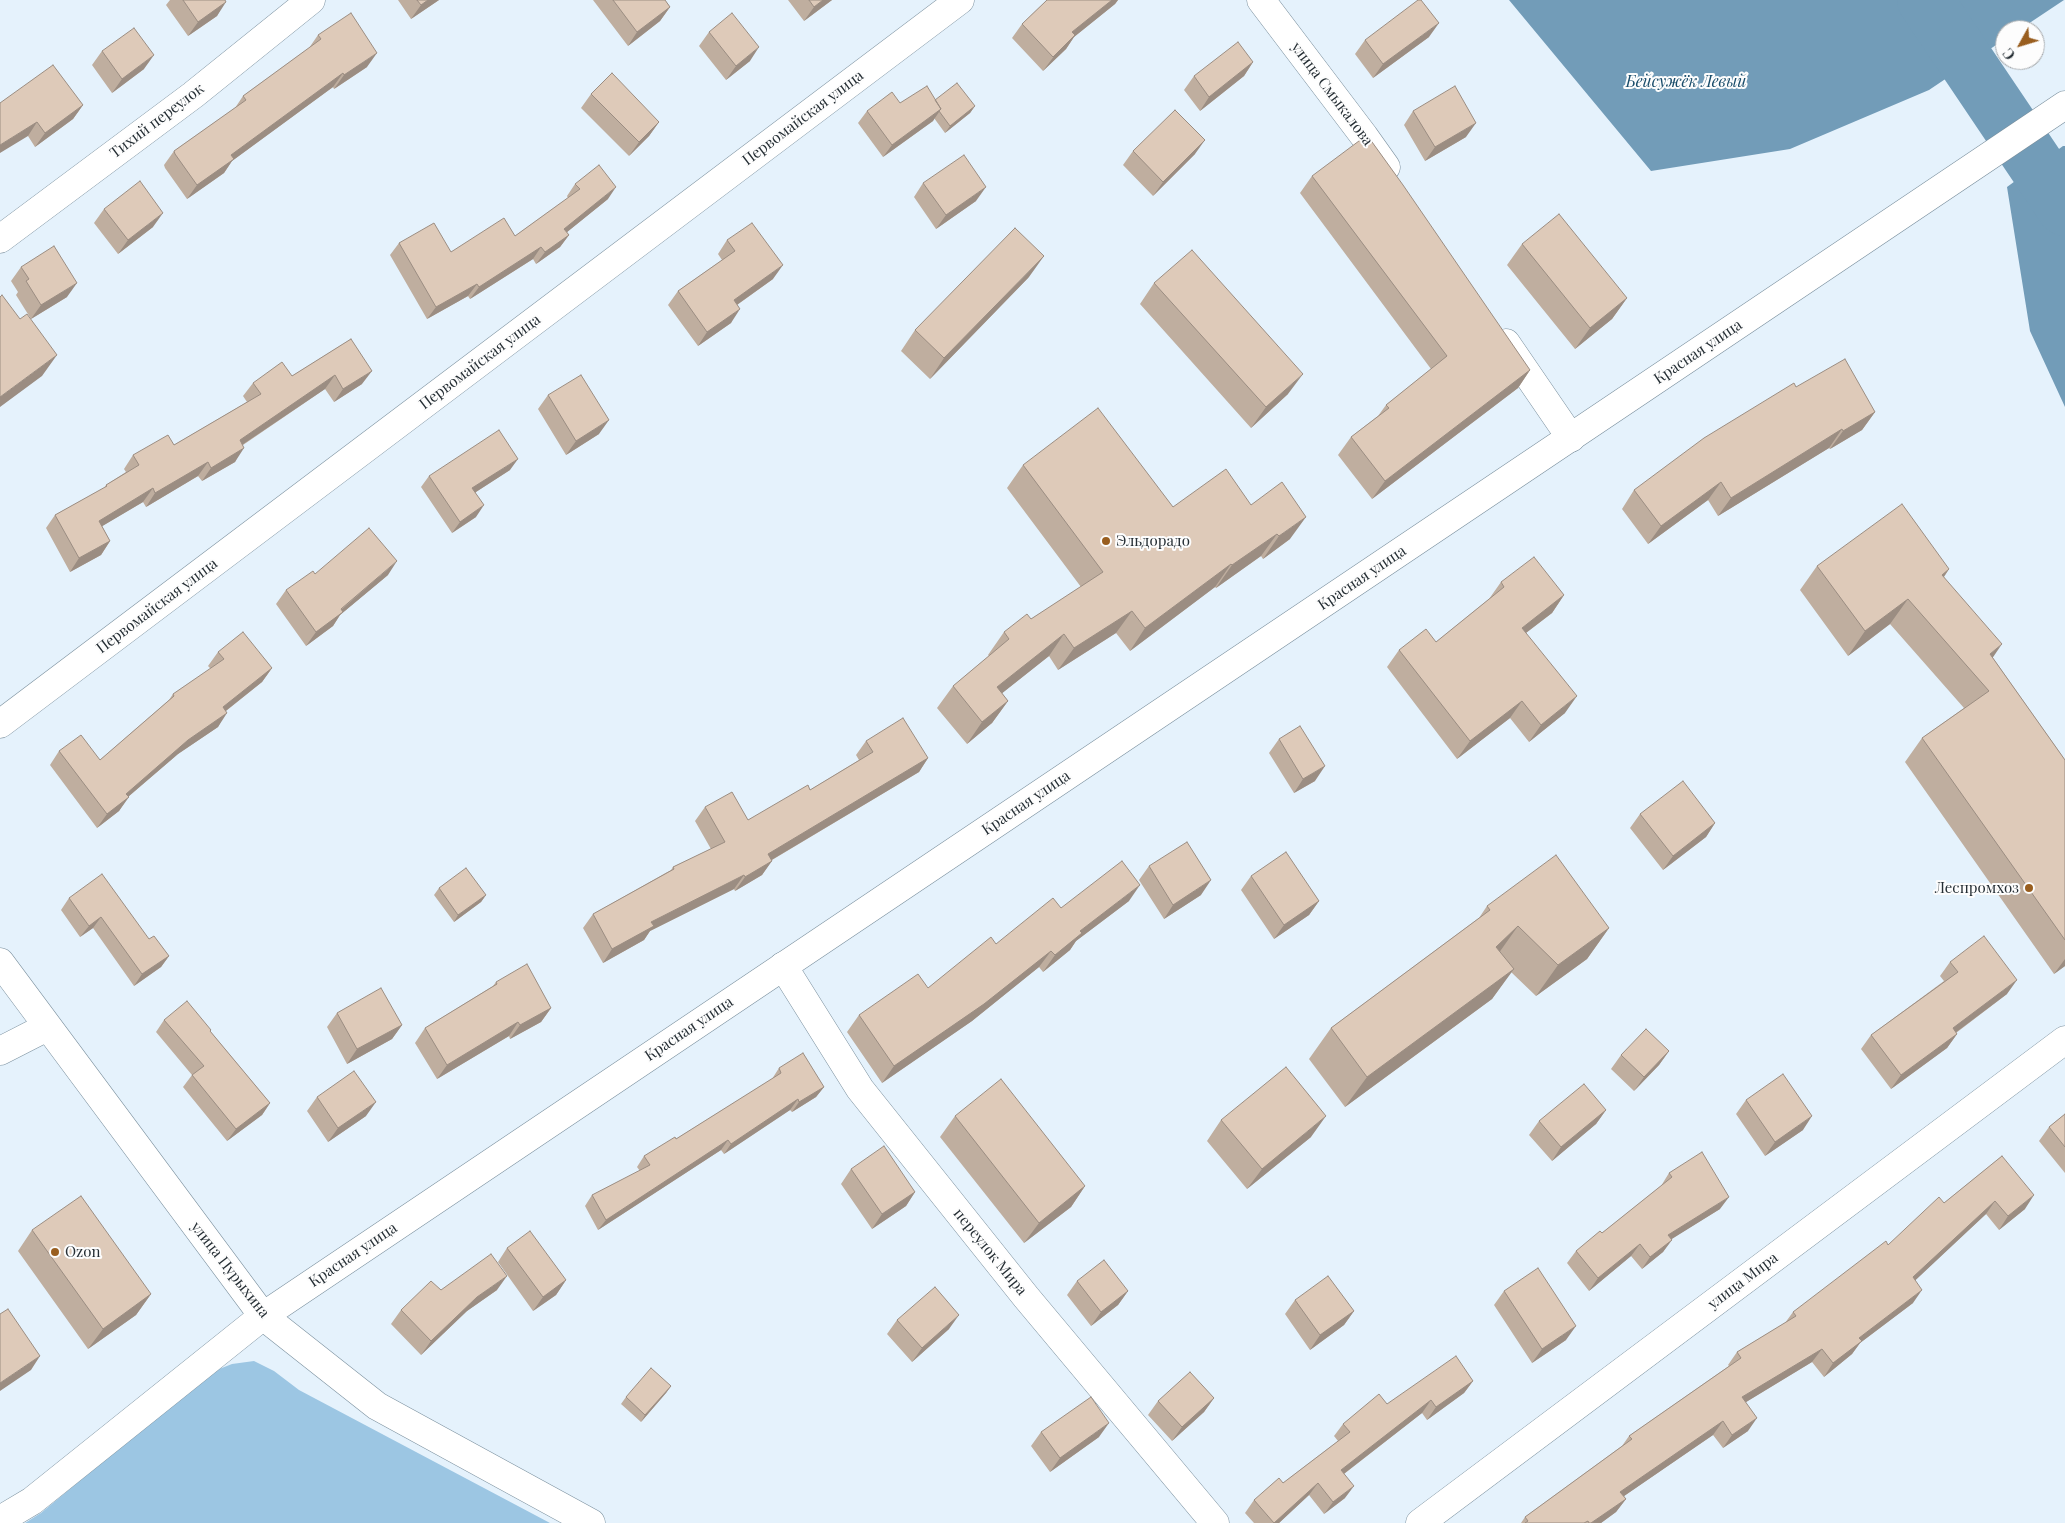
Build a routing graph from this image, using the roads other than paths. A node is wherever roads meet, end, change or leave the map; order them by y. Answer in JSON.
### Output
{"nodes":[{"id":1,"x":312,"y":0,"type":"edge"},
{"id":2,"x":960,"y":0,"type":"edge"},
{"id":3,"x":1261,"y":0,"type":"edge"},
{"id":4,"x":2058,"y":110,"type":"edge"},
{"id":5,"x":1398,"y":184,"type":"edge"},
{"id":6,"x":0,"y":239,"type":"edge"},
{"id":7,"x":1492,"y":322,"type":"edge"},
{"id":8,"x":1572,"y":438,"type":"junction"},
{"id":9,"x":0,"y":724,"type":"edge"},
{"id":10,"x":0,"y":962,"type":"edge"},
{"id":11,"x":784,"y":966,"type":"junction"},
{"id":12,"x":47,"y":1027,"type":"junction"},
{"id":13,"x":2065,"y":1040,"type":"edge"},
{"id":14,"x":0,"y":1051,"type":"edge"},
{"id":15,"x":263,"y":1316,"type":"junction"},
{"id":16,"x":0,"y":1520,"type":"edge"},
{"id":17,"x":591,"y":1523,"type":"edge"},
{"id":18,"x":1215,"y":1523,"type":"edge"},
{"id":19,"x":1420,"y":1523,"type":"edge"}],
"edges":[{"from":1,"to":6,"type":"street","name":"Тихий переулок"},
{"from":2,"to":9,"type":"street","name":"Первомайская улица"},
{"from":3,"to":5,"type":"street","name":"улица Смыкалова"},
{"from":4,"to":8,"type":"street","name":"Красная улица"},
{"from":7,"to":8,"type":"street"},
{"from":8,"to":11,"type":"street","name":"Красная улица"},
{"from":10,"to":12,"type":"street","name":"улица Пурыхина"},
{"from":11,"to":15,"type":"street","name":"Красная улица"},
{"from":11,"to":18,"type":"street","name":"переулок Мира"},
{"from":12,"to":14,"type":"street"},
{"from":12,"to":15,"type":"street","name":"улица Пурыхина"},
{"from":13,"to":19,"type":"street","name":"улица Мира"},
{"from":15,"to":16,"type":"street","name":"Красная улица"},
{"from":15,"to":17,"type":"street","name":"улица Пурыхина"}]}
